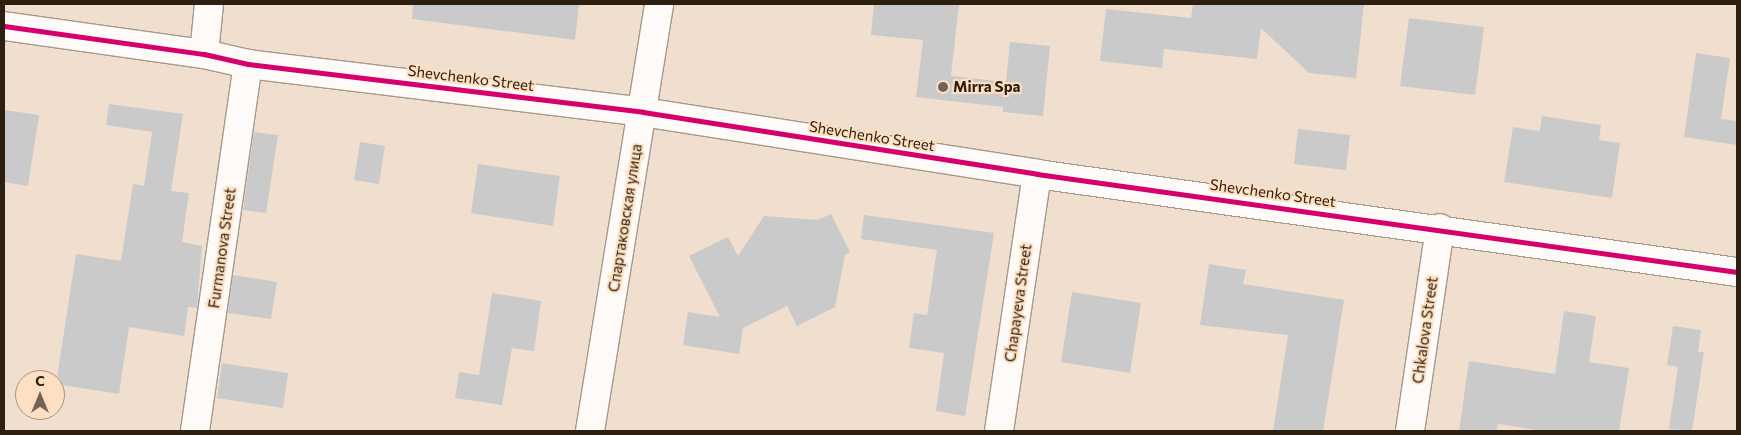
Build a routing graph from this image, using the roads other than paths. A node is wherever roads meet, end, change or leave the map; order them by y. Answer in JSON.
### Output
{"nodes":[{"id":1,"x":209,"y":4,"type":"edge"},
{"id":2,"x":659,"y":4,"type":"edge"},
{"id":3,"x":4,"y":26,"type":"edge"},
{"id":4,"x":204,"y":54,"type":"junction"},
{"id":5,"x":248,"y":64,"type":"junction"},
{"id":6,"x":643,"y":112,"type":"junction"},
{"id":7,"x":1036,"y":174,"type":"junction"},
{"id":8,"x":1440,"y":228,"type":"junction"},
{"id":9,"x":1737,"y":272,"type":"edge"},
{"id":10,"x":195,"y":431,"type":"edge"},
{"id":11,"x":590,"y":431,"type":"edge"},
{"id":12,"x":999,"y":431,"type":"edge"},
{"id":13,"x":1410,"y":431,"type":"edge"}],
"edges":[{"from":1,"to":4,"type":"street"},
{"from":2,"to":6,"type":"street","name":"Спартаковская улица"},
{"from":3,"to":4,"type":"street","name":"Shevchenko Street"},
{"from":4,"to":5,"type":"street","name":"Shevchenko Street"},
{"from":5,"to":6,"type":"street","name":"Shevchenko Street"},
{"from":5,"to":10,"type":"street","name":"Furmanova Street"},
{"from":6,"to":7,"type":"street","name":"Shevchenko Street"},
{"from":6,"to":11,"type":"street","name":"Спартаковская улица"},
{"from":7,"to":8,"type":"street","name":"Shevchenko Street"},
{"from":7,"to":12,"type":"street","name":"Chapayeva Street"},
{"from":8,"to":9,"type":"street","name":"Shevchenko Street"},
{"from":8,"to":13,"type":"street","name":"Chkalova Street"}]}
